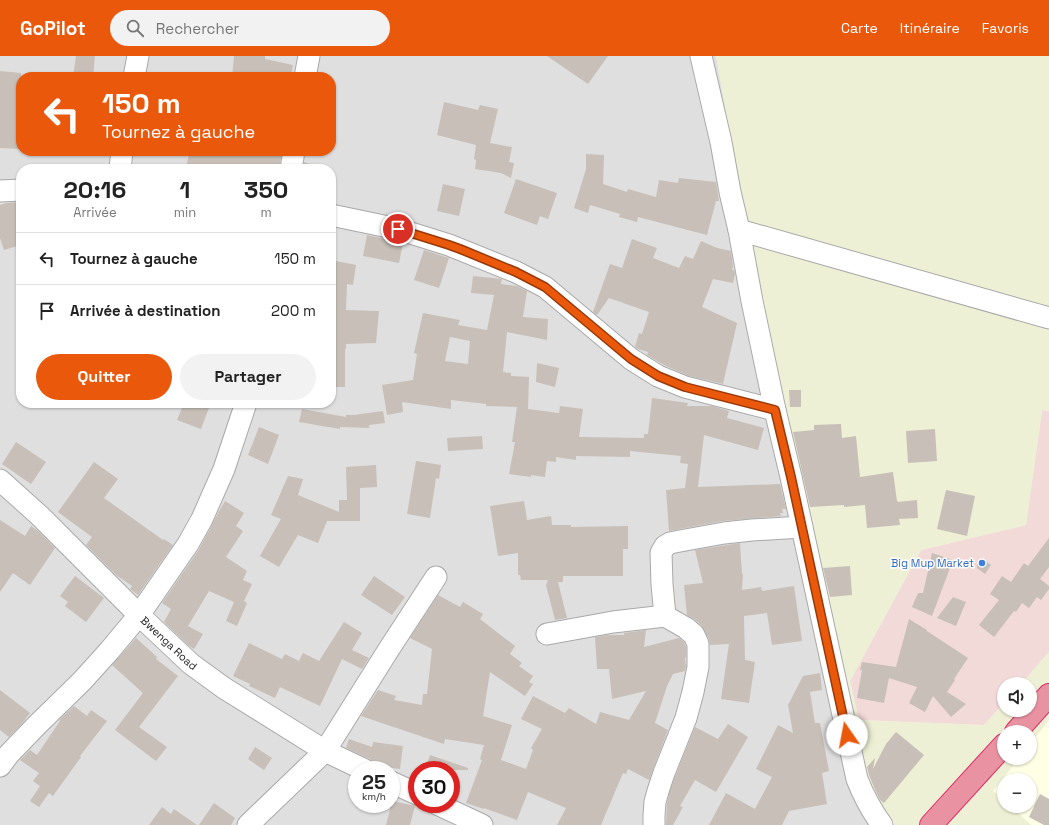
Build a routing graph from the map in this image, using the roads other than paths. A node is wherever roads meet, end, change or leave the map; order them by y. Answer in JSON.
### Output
{"nodes":[{"id":1,"x":138,"y":56,"type":"edge"},
{"id":2,"x":309,"y":56,"type":"edge"},
{"id":3,"x":698,"y":57,"type":"edge"},
{"id":4,"x":135,"y":72,"type":"edge"},
{"id":5,"x":306,"y":72,"type":"edge"},
{"id":6,"x":16,"y":190,"type":"edge"},
{"id":7,"x":0,"y":191,"type":"edge"},
{"id":8,"x":336,"y":216,"type":"edge"},
{"id":9,"x":739,"y":230,"type":"junction"},
{"id":10,"x":1049,"y":318,"type":"edge"},
{"id":11,"x":244,"y":408,"type":"edge"},
{"id":12,"x":775,"y":410,"type":"junction"},
{"id":13,"x":0,"y":480,"type":"edge"},
{"id":14,"x":802,"y":527,"type":"junction"},
{"id":15,"x":436,"y":577,"type":"dead end"},
{"id":16,"x":139,"y":615,"type":"junction"},
{"id":17,"x":665,"y":616,"type":"junction"},
{"id":18,"x":547,"y":634,"type":"dead end"},
{"id":19,"x":1049,"y":695,"type":"edge"},
{"id":20,"x":1022,"y":725,"type":"edge"},
{"id":21,"x":325,"y":751,"type":"junction"},
{"id":22,"x":997,"y":753,"type":"edge"},
{"id":23,"x":348,"y":762,"type":"edge"},
{"id":24,"x":0,"y":766,"type":"edge"},
{"id":25,"x":456,"y":813,"type":"edge"},
{"id":26,"x":248,"y":825,"type":"edge"},
{"id":27,"x":482,"y":825,"type":"edge"},
{"id":28,"x":654,"y":825,"type":"edge"},
{"id":29,"x":882,"y":825,"type":"edge"},
{"id":30,"x":932,"y":825,"type":"edge"}],
"edges":[{"from":1,"to":4,"type":"street"},
{"from":2,"to":5,"type":"street"},
{"from":3,"to":9,"type":"street"},
{"from":6,"to":7,"type":"street"},
{"from":8,"to":12,"type":"street"},
{"from":9,"to":10,"type":"street"},
{"from":9,"to":12,"type":"street"},
{"from":11,"to":16,"type":"street"},
{"from":12,"to":14,"type":"street"},
{"from":13,"to":16,"type":"street","name":"Bwenga Road"},
{"from":14,"to":17,"type":"street"},
{"from":14,"to":29,"type":"street"},
{"from":15,"to":21,"type":"street"},
{"from":16,"to":21,"type":"street","name":"Bwenga Road"},
{"from":16,"to":24,"type":"street"},
{"from":17,"to":18,"type":"street"},
{"from":17,"to":28,"type":"street"},
{"from":19,"to":20,"type":"highway"},
{"from":21,"to":23,"type":"street","name":"Bwenga Road"},
{"from":21,"to":26,"type":"street"},
{"from":22,"to":30,"type":"highway"},
{"from":25,"to":27,"type":"street"}]}
